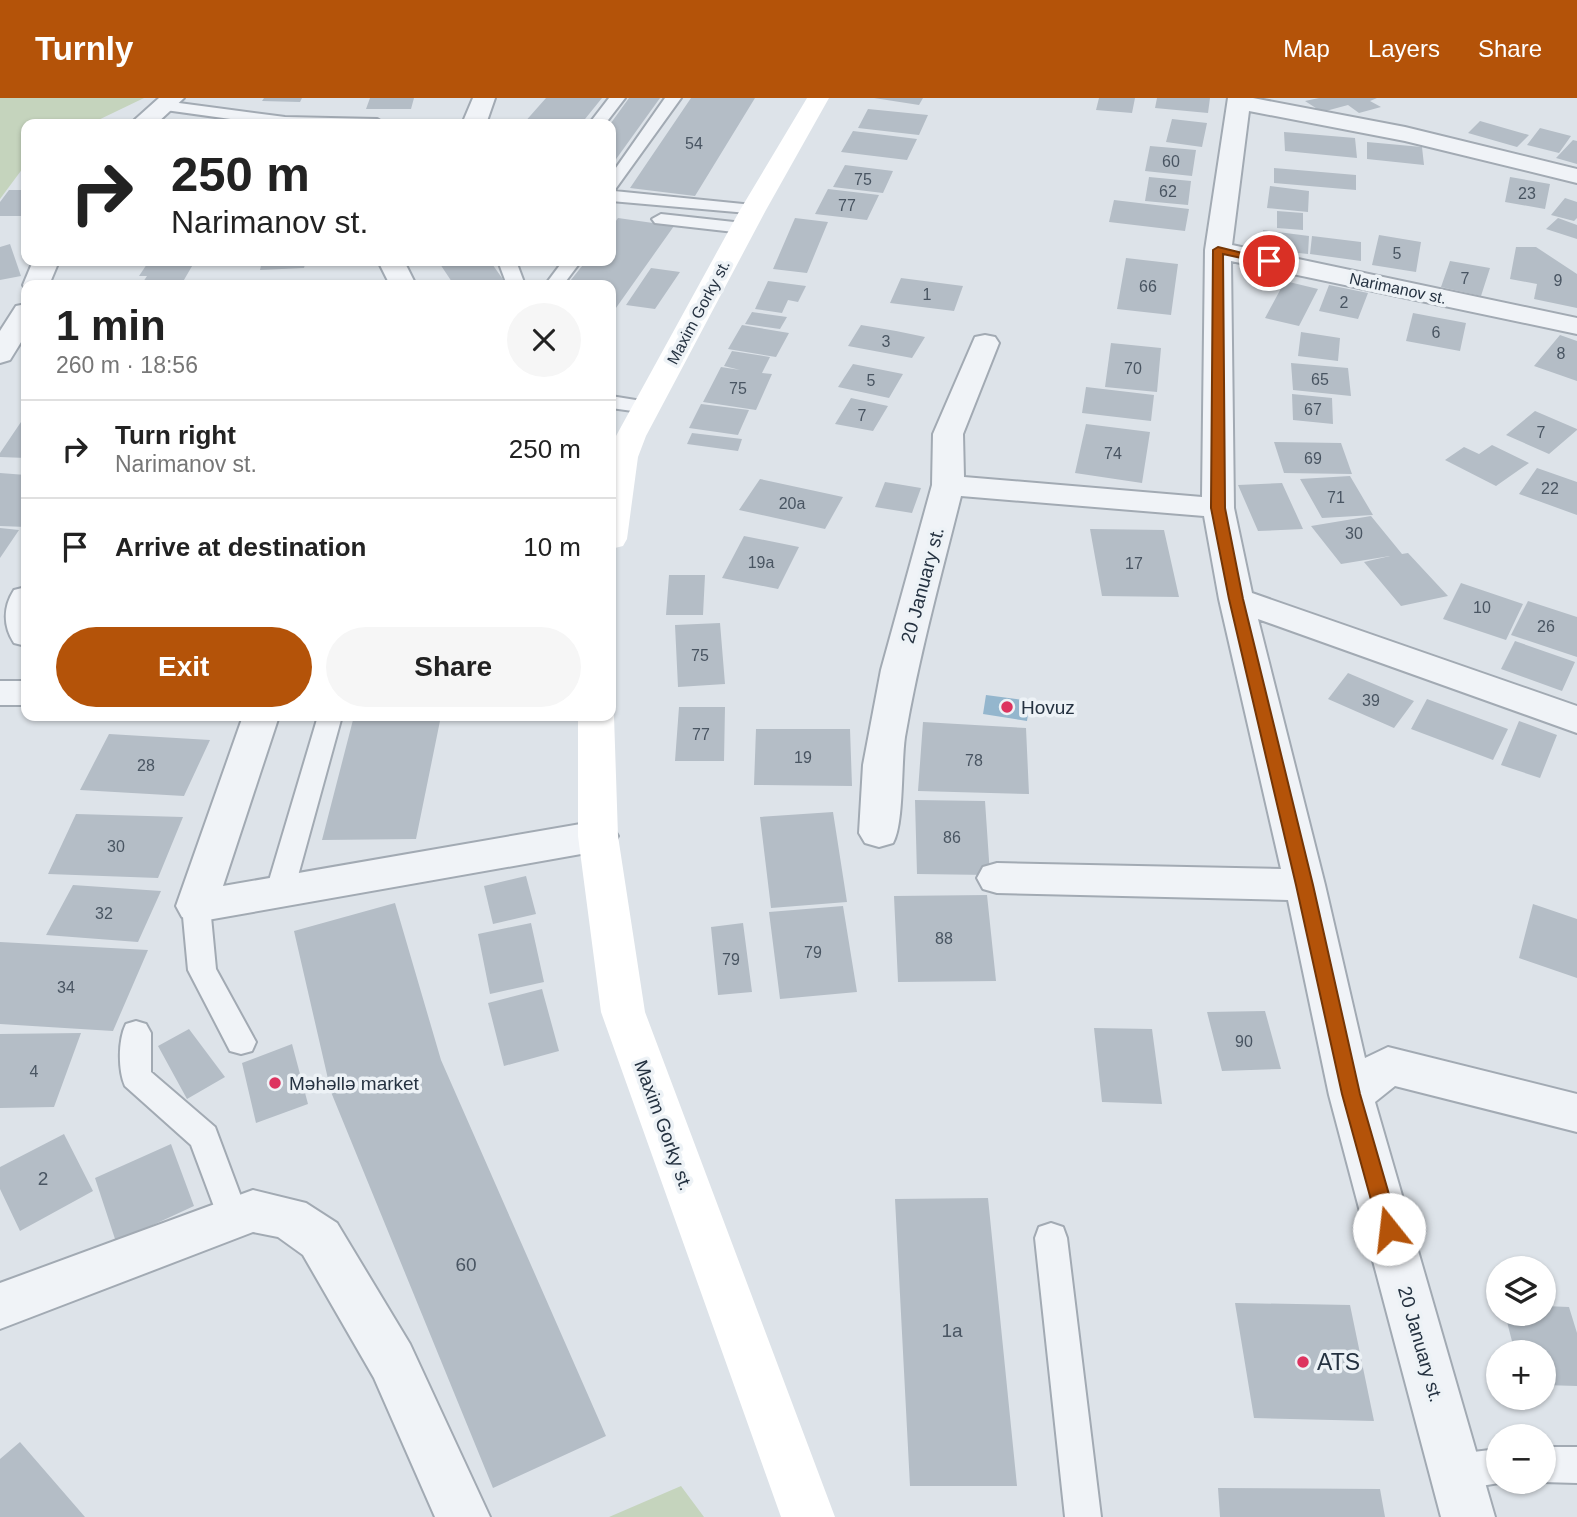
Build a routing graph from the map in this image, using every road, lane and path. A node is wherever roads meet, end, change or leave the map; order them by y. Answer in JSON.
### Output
{"nodes":[{"id":1,"x":484,"y":98,"type":"edge"},
{"id":2,"x":617,"y":98,"type":"edge"},
{"id":3,"x":673,"y":98,"type":"edge"},
{"id":4,"x":818,"y":98,"type":"edge"},
{"id":5,"x":1238,"y":100,"type":"edge"},
{"id":6,"x":169,"y":102,"type":"edge"},
{"id":7,"x":148,"y":119,"type":"edge"},
{"id":8,"x":268,"y":119,"type":"edge"},
{"id":9,"x":478,"y":119,"type":"edge"},
{"id":10,"x":601,"y":119,"type":"edge"},
{"id":11,"x":1577,"y":176,"type":"edge"},
{"id":12,"x":616,"y":180,"type":"edge"},
{"id":13,"x":616,"y":197,"type":"edge"},
{"id":14,"x":616,"y":213,"type":"edge"},
{"id":15,"x":748,"y":219,"type":"junction"},
{"id":16,"x":1218,"y":250,"type":"junction"},
{"id":17,"x":21,"y":320,"type":"edge"},
{"id":18,"x":1577,"y":326,"type":"edge"},
{"id":19,"x":985,"y":343,"type":"dead end"},
{"id":20,"x":0,"y":354,"type":"edge"},
{"id":21,"x":616,"y":403,"type":"edge"},
{"id":22,"x":647,"y":407,"type":"junction"},
{"id":23,"x":617,"y":456,"type":"edge"},
{"id":24,"x":948,"y":485,"type":"junction"},
{"id":25,"x":1218,"y":508,"type":"junction"},
{"id":26,"x":1236,"y":599,"type":"junction"},
{"id":27,"x":0,"y":693,"type":"edge"},
{"id":28,"x":21,"y":693,"type":"edge"},
{"id":29,"x":1577,"y":720,"type":"edge"},
{"id":30,"x":259,"y":721,"type":"edge"},
{"id":31,"x":329,"y":721,"type":"edge"},
{"id":32,"x":596,"y":721,"type":"edge"},
{"id":33,"x":879,"y":834,"type":"dead end"},
{"id":34,"x":598,"y":836,"type":"junction"},
{"id":35,"x":997,"y":878,"type":"dead end"},
{"id":36,"x":1305,"y":885,"type":"junction"},
{"id":37,"x":279,"y":894,"type":"junction"},
{"id":38,"x":197,"y":906,"type":"junction"},
{"id":39,"x":136,"y":1033,"type":"dead end"},
{"id":40,"x":241,"y":1042,"type":"dead end"},
{"id":41,"x":1351,"y":1094,"type":"junction"},
{"id":42,"x":1577,"y":1113,"type":"edge"},
{"id":43,"x":233,"y":1218,"type":"junction"},
{"id":44,"x":1051,"y":1238,"type":"dead end"},
{"id":45,"x":0,"y":1306,"type":"edge"},
{"id":46,"x":1556,"y":1465,"type":"edge"},
{"id":47,"x":1577,"y":1465,"type":"edge"},
{"id":48,"x":1486,"y":1468,"type":"edge"},
{"id":49,"x":1457,"y":1472,"type":"junction"},
{"id":50,"x":463,"y":1517,"type":"edge"},
{"id":51,"x":808,"y":1517,"type":"edge"},
{"id":52,"x":1083,"y":1517,"type":"edge"},
{"id":53,"x":1468,"y":1517,"type":"edge"}],
"edges":[{"from":1,"to":9,"type":"street"},
{"from":2,"to":10,"type":"lane"},
{"from":3,"to":12,"type":"lane"},
{"from":4,"to":15,"type":"main road","name":"Maxim Gorky st."},
{"from":5,"to":11,"type":"street"},
{"from":5,"to":16,"type":"street","name":"20 January st."},
{"from":6,"to":7,"type":"street"},
{"from":6,"to":8,"type":"lane"},
{"from":13,"to":15,"type":"lane"},
{"from":14,"to":15,"type":"lane"},
{"from":15,"to":22,"type":"main road","name":"Maxim Gorky st."},
{"from":16,"to":18,"type":"street","name":"Narimanov st."},
{"from":16,"to":25,"type":"street","name":"20 January st."},
{"from":17,"to":20,"type":"street"},
{"from":19,"to":24,"type":"street","name":"20 January st."},
{"from":21,"to":22,"type":"lane"},
{"from":22,"to":23,"type":"main road","name":"Maxim Gorky st."},
{"from":24,"to":25,"type":"street"},
{"from":24,"to":33,"type":"street","name":"20 January st."},
{"from":25,"to":26,"type":"street","name":"20 January st."},
{"from":26,"to":29,"type":"street"},
{"from":26,"to":36,"type":"street","name":"20 January st."},
{"from":27,"to":28,"type":"street"},
{"from":30,"to":38,"type":"street"},
{"from":31,"to":37,"type":"lane"},
{"from":32,"to":34,"type":"main road","name":"Maxim Gorky st."},
{"from":34,"to":37,"type":"street"},
{"from":34,"to":51,"type":"main road","name":"Maxim Gorky st."},
{"from":35,"to":36,"type":"street"},
{"from":36,"to":41,"type":"street","name":"20 January st."},
{"from":37,"to":38,"type":"street"},
{"from":38,"to":40,"type":"lane"},
{"from":39,"to":43,"type":"lane"},
{"from":41,"to":42,"type":"street"},
{"from":41,"to":49,"type":"street","name":"20 January st."},
{"from":43,"to":45,"type":"street"},
{"from":43,"to":50,"type":"street"},
{"from":44,"to":52,"type":"lane"},
{"from":46,"to":47,"type":"lane"},
{"from":48,"to":49,"type":"lane"},
{"from":49,"to":53,"type":"street","name":"20 January st."}]}
